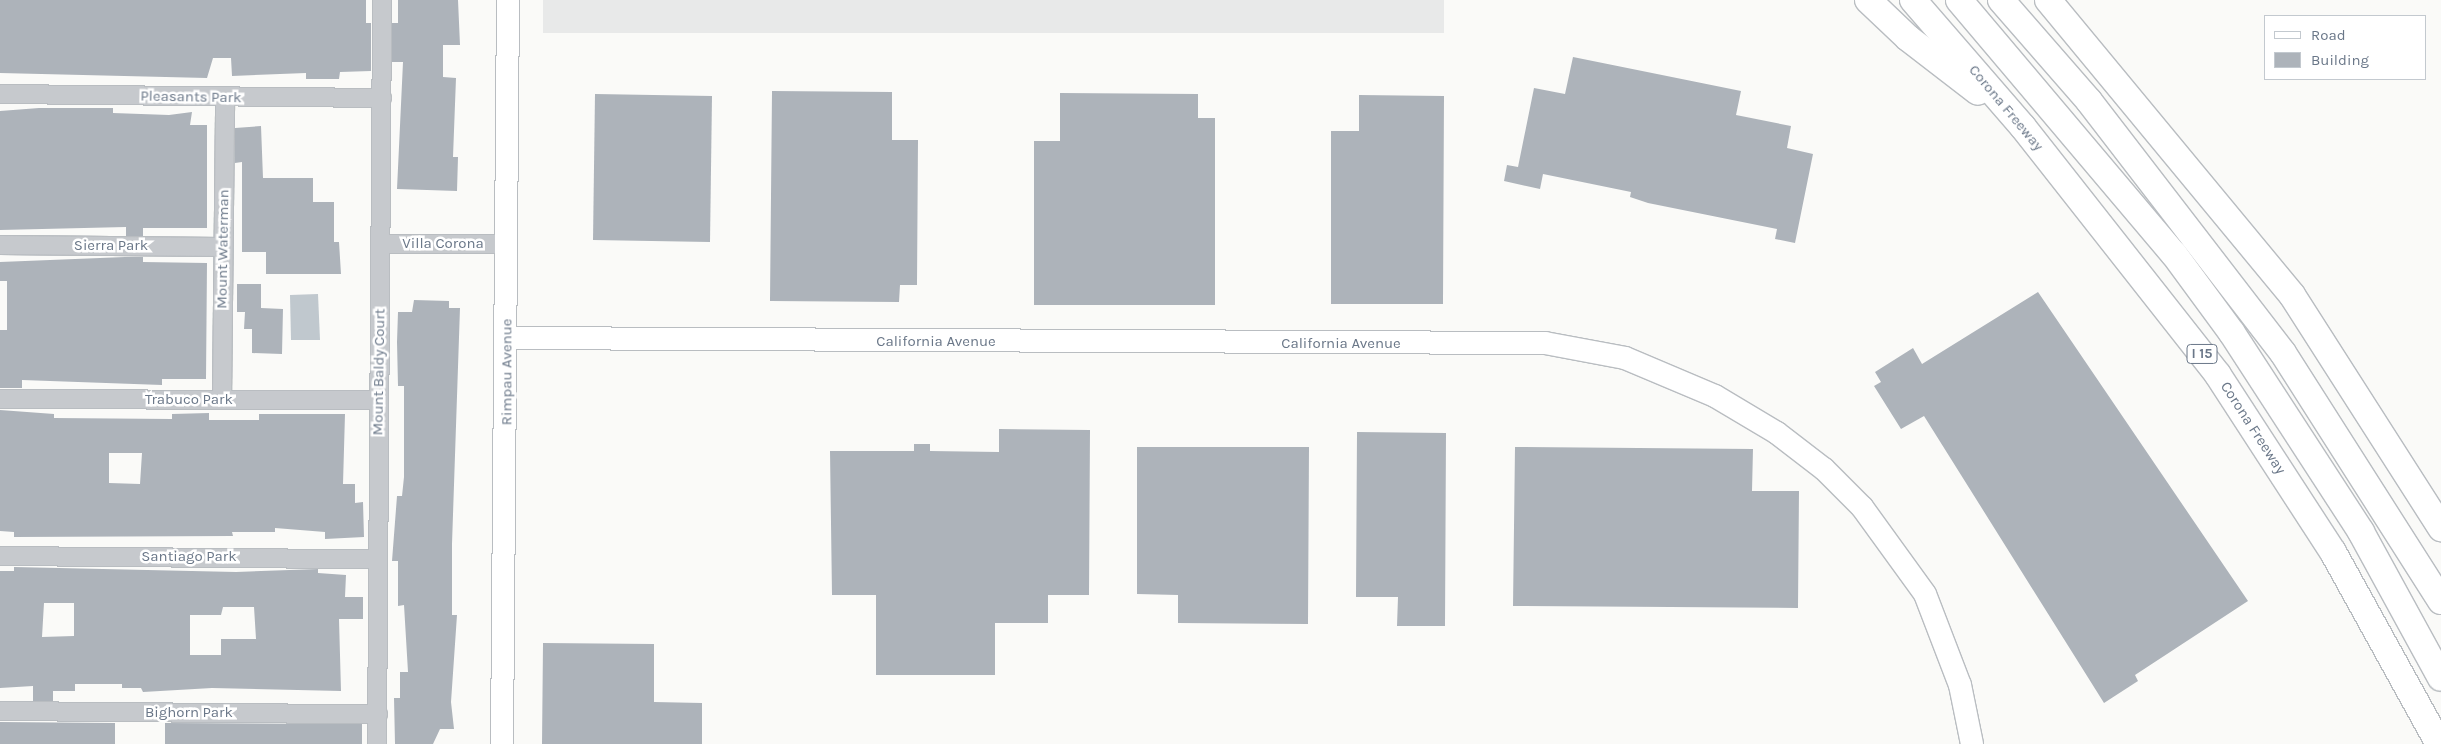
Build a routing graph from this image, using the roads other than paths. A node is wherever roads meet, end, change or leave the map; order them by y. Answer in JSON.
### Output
{"nodes":[{"id":1,"x":382,"y":0,"type":"edge"},
{"id":2,"x":508,"y":0,"type":"edge"},
{"id":3,"x":1868,"y":0,"type":"edge"},
{"id":4,"x":1913,"y":0,"type":"edge"},
{"id":5,"x":1959,"y":0,"type":"edge"},
{"id":6,"x":2002,"y":0,"type":"edge"},
{"id":7,"x":2048,"y":0,"type":"edge"},
{"id":8,"x":0,"y":94,"type":"edge"},
{"id":9,"x":225,"y":98,"type":"junction"},
{"id":10,"x":382,"y":98,"type":"junction"},
{"id":11,"x":2023,"y":127,"type":"junction"},
{"id":12,"x":381,"y":244,"type":"junction"},
{"id":13,"x":506,"y":244,"type":"junction"},
{"id":14,"x":0,"y":245,"type":"edge"},
{"id":15,"x":222,"y":246,"type":"junction"},
{"id":16,"x":507,"y":338,"type":"junction"},
{"id":17,"x":0,"y":399,"type":"edge"},
{"id":18,"x":222,"y":400,"type":"junction"},
{"id":19,"x":379,"y":400,"type":"junction"},
{"id":20,"x":2441,"y":528,"type":"edge"},
{"id":21,"x":0,"y":556,"type":"edge"},
{"id":22,"x":378,"y":559,"type":"junction"},
{"id":23,"x":2441,"y":601,"type":"edge"},
{"id":24,"x":2404,"y":611,"type":"junction"},
{"id":25,"x":2441,"y":678,"type":"edge"},
{"id":26,"x":0,"y":711,"type":"edge"},
{"id":27,"x":378,"y":714,"type":"junction"},
{"id":28,"x":2441,"y":716,"type":"edge"},
{"id":29,"x":377,"y":744,"type":"edge"},
{"id":30,"x":502,"y":744,"type":"edge"},
{"id":31,"x":1972,"y":744,"type":"edge"},
{"id":32,"x":2439,"y":744,"type":"edge"}],
"edges":[{"from":1,"to":10,"type":"street","name":"Mount Baldy Court"},
{"from":2,"to":13,"type":"main road","name":"Rimpau Avenue"},
{"from":3,"to":11,"type":"highway"},
{"from":4,"to":11,"type":"highway","name":"Corona Freeway","number":"I 15"},
{"from":5,"to":24,"type":"highway"},
{"from":6,"to":23,"type":"highway"},
{"from":7,"to":20,"type":"highway"},
{"from":8,"to":9,"type":"street","name":"Pleasants Park"},
{"from":9,"to":10,"type":"street","name":"Pleasants Park"},
{"from":9,"to":15,"type":"street","name":"Mount Waterman"},
{"from":10,"to":12,"type":"street","name":"Mount Baldy Court"},
{"from":11,"to":32,"type":"highway","name":"Corona Freeway","number":"I 15"},
{"from":12,"to":13,"type":"street","name":"Villa Corona"},
{"from":12,"to":19,"type":"street","name":"Mount Baldy Court"},
{"from":13,"to":16,"type":"main road","name":"Rimpau Avenue"},
{"from":14,"to":15,"type":"street","name":"Sierra Park"},
{"from":15,"to":18,"type":"street","name":"Mount Waterman"},
{"from":16,"to":30,"type":"main road","name":"Rimpau Avenue"},
{"from":16,"to":31,"type":"main road","name":"California Avenue"},
{"from":17,"to":18,"type":"street","name":"Trabuco Park"},
{"from":18,"to":19,"type":"street","name":"Trabuco Park"},
{"from":19,"to":22,"type":"street","name":"Mount Baldy Court"},
{"from":21,"to":22,"type":"street","name":"Santiago Park"},
{"from":22,"to":27,"type":"street","name":"Mount Baldy Court"},
{"from":24,"to":25,"type":"highway"},
{"from":24,"to":28,"type":"highway"},
{"from":26,"to":27,"type":"street","name":"Bighorn Park"},
{"from":27,"to":29,"type":"street","name":"Mount Baldy Court"}]}
